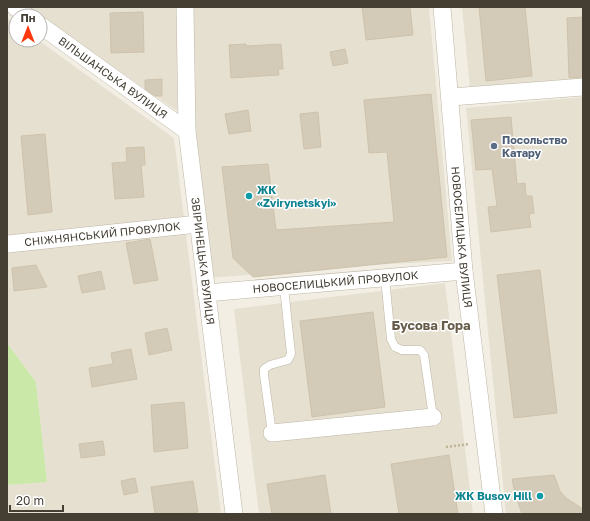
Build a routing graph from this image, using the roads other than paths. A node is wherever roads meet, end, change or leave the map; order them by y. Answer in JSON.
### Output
{"nodes":[{"id":1,"x":185,"y":7,"type":"edge"},
{"id":2,"x":442,"y":7,"type":"edge"},
{"id":3,"x":48,"y":31,"type":"edge"},
{"id":4,"x":583,"y":87,"type":"edge"},
{"id":5,"x":451,"y":97,"type":"junction"},
{"id":6,"x":187,"y":130,"type":"junction"},
{"id":7,"x":198,"y":224,"type":"junction"},
{"id":8,"x":8,"y":244,"type":"edge"},
{"id":9,"x":464,"y":272,"type":"junction"},
{"id":10,"x":385,"y":278,"type":"junction"},
{"id":11,"x":284,"y":287,"type":"junction"},
{"id":12,"x":206,"y":293,"type":"junction"},
{"id":13,"x":433,"y":418,"type":"joint"},
{"id":14,"x":272,"y":433,"type":"joint"},
{"id":15,"x":234,"y":514,"type":"edge"},
{"id":16,"x":494,"y":514,"type":"edge"}],
"edges":[{"from":1,"to":6,"type":"street","name":"ЗВІРИНЕЦЬКА ВУЛИЦЯ"},
{"from":2,"to":5,"type":"street","name":"НОВОСЕЛИЦЬКА ВУЛИЦЯ"},
{"from":3,"to":6,"type":"street","name":"ВІЛЬШАНСЬКА ВУЛИЦЯ"},
{"from":4,"to":5,"type":"street"},
{"from":5,"to":9,"type":"street","name":"НОВОСЕЛИЦЬКА ВУЛИЦЯ"},
{"from":6,"to":7,"type":"street","name":"ЗВІРИНЕЦЬКА ВУЛИЦЯ"},
{"from":7,"to":8,"type":"street","name":"СНІЖНЯНСЬКИЙ ПРОВУЛОК"},
{"from":7,"to":12,"type":"street","name":"ЗВІРИНЕЦЬКА ВУЛИЦЯ"},
{"from":9,"to":10,"type":"street","name":"НОВОСЕЛИЦЬКИЙ ПРОВУЛОК"},
{"from":9,"to":16,"type":"street","name":"НОВОСЕЛИЦЬКА ВУЛИЦЯ"},
{"from":10,"to":11,"type":"street","name":"НОВОСЕЛИЦЬКИЙ ПРОВУЛОК"},
{"from":10,"to":13,"type":"lane"},
{"from":11,"to":12,"type":"street","name":"НОВОСЕЛИЦЬКИЙ ПРОВУЛОК"},
{"from":11,"to":14,"type":"lane"},
{"from":12,"to":15,"type":"street","name":"ЗВІРИНЕЦЬКА ВУЛИЦЯ"},
{"from":13,"to":14,"type":"street"}]}
